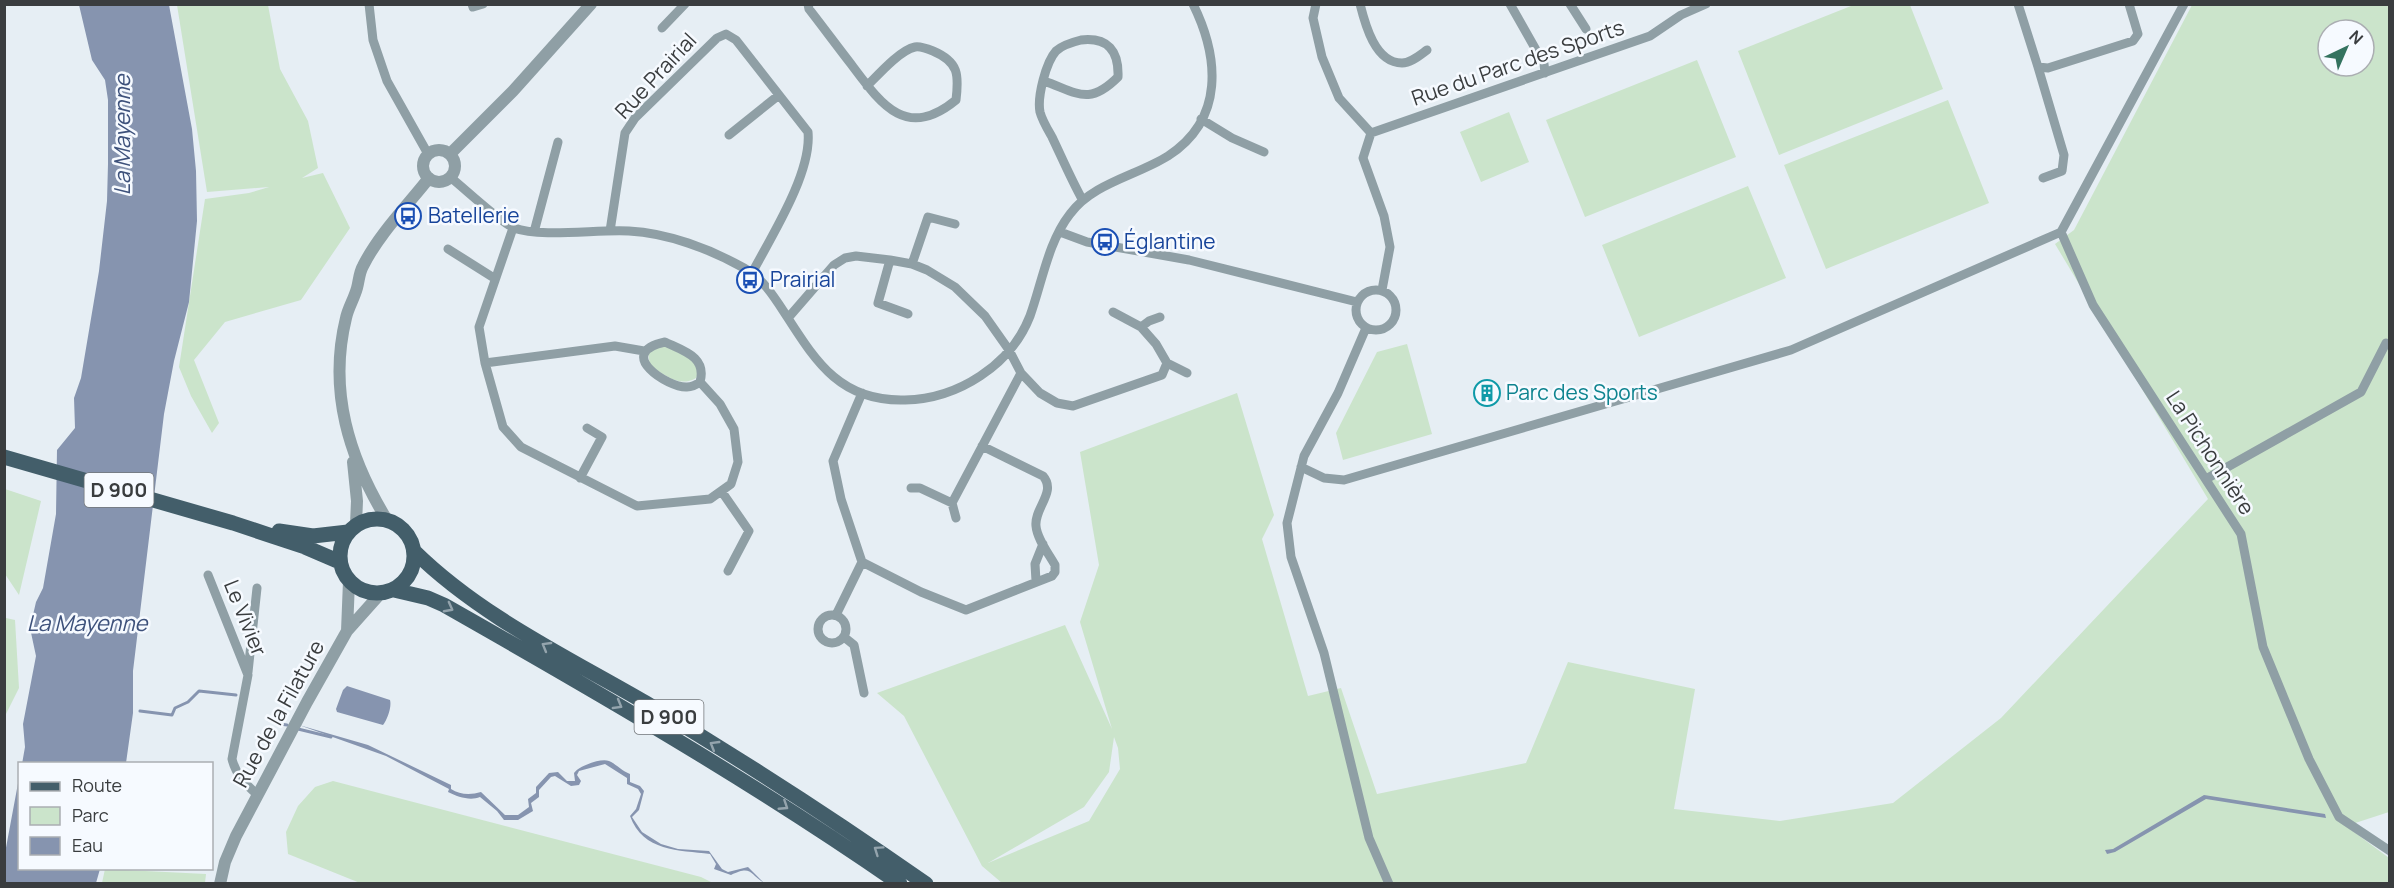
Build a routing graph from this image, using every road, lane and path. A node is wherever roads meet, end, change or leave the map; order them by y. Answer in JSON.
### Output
{"nodes":[{"id":1,"x":369,"y":4,"type":"edge"},
{"id":2,"x":472,"y":4,"type":"edge"},
{"id":3,"x":483,"y":4,"type":"edge"},
{"id":4,"x":591,"y":4,"type":"edge"},
{"id":5,"x":685,"y":4,"type":"edge"},
{"id":6,"x":808,"y":4,"type":"edge"},
{"id":7,"x":1193,"y":4,"type":"edge"},
{"id":8,"x":1316,"y":4,"type":"edge"},
{"id":9,"x":1360,"y":4,"type":"edge"},
{"id":10,"x":1510,"y":4,"type":"edge"},
{"id":11,"x":1570,"y":4,"type":"edge"},
{"id":12,"x":1706,"y":4,"type":"edge"},
{"id":13,"x":2018,"y":4,"type":"edge"},
{"id":14,"x":2129,"y":4,"type":"edge"},
{"id":15,"x":2184,"y":4,"type":"edge"},
{"id":16,"x":662,"y":28,"type":"dead end"},
{"id":17,"x":1586,"y":29,"type":"dead end"},
{"id":18,"x":1427,"y":50,"type":"dead end"},
{"id":19,"x":2038,"y":68,"type":"junction"},
{"id":20,"x":1545,"y":73,"type":"junction"},
{"id":21,"x":1044,"y":81,"type":"junction"},
{"id":22,"x":867,"y":86,"type":"junction"},
{"id":23,"x":779,"y":95,"type":"junction"},
{"id":24,"x":1201,"y":119,"type":"junction"},
{"id":25,"x":1371,"y":133,"type":"junction"},
{"id":26,"x":729,"y":135,"type":"dead end"},
{"id":27,"x":558,"y":142,"type":"dead end"},
{"id":28,"x":1264,"y":152,"type":"dead end"},
{"id":29,"x":428,"y":154,"type":"junction"},
{"id":30,"x":450,"y":154,"type":"junction"},
{"id":31,"x":450,"y":177,"type":"junction"},
{"id":32,"x":429,"y":178,"type":"junction"},
{"id":33,"x":2043,"y":178,"type":"dead end"},
{"id":34,"x":1082,"y":199,"type":"junction"},
{"id":35,"x":956,"y":224,"type":"dead end"},
{"id":36,"x":513,"y":228,"type":"junction"},
{"id":37,"x":610,"y":231,"type":"junction"},
{"id":38,"x":534,"y":232,"type":"junction"},
{"id":39,"x":1060,"y":232,"type":"junction"},
{"id":40,"x":2061,"y":232,"type":"junction"},
{"id":41,"x":448,"y":249,"type":"dead end"},
{"id":42,"x":890,"y":260,"type":"junction"},
{"id":43,"x":912,"y":264,"type":"junction"},
{"id":44,"x":752,"y":273,"type":"junction"},
{"id":45,"x":494,"y":278,"type":"junction"},
{"id":46,"x":1382,"y":290,"type":"junction"},
{"id":47,"x":1357,"y":302,"type":"junction"},
{"id":48,"x":1113,"y":312,"type":"dead end"},
{"id":49,"x":908,"y":314,"type":"dead end"},
{"id":50,"x":1160,"y":316,"type":"dead end"},
{"id":51,"x":788,"y":318,"type":"junction"},
{"id":52,"x":1141,"y":327,"type":"junction"},
{"id":53,"x":1366,"y":328,"type":"junction"},
{"id":54,"x":2386,"y":343,"type":"dead end"},
{"id":55,"x":1009,"y":350,"type":"junction"},
{"id":56,"x":644,"y":351,"type":"junction"},
{"id":57,"x":484,"y":363,"type":"junction"},
{"id":58,"x":1167,"y":363,"type":"junction"},
{"id":59,"x":1021,"y":373,"type":"junction"},
{"id":60,"x":1187,"y":373,"type":"dead end"},
{"id":61,"x":700,"y":382,"type":"junction"},
{"id":62,"x":862,"y":393,"type":"junction"},
{"id":63,"x":587,"y":428,"type":"dead end"},
{"id":64,"x":982,"y":446,"type":"junction"},
{"id":65,"x":351,"y":449,"type":"junction"},
{"id":66,"x":4,"y":457,"type":"edge"},
{"id":67,"x":1301,"y":467,"type":"junction"},
{"id":68,"x":580,"y":478,"type":"junction"},
{"id":69,"x":2206,"y":479,"type":"junction"},
{"id":70,"x":911,"y":488,"type":"dead end"},
{"id":71,"x":722,"y":492,"type":"junction"},
{"id":72,"x":952,"y":503,"type":"junction"},
{"id":73,"x":956,"y":518,"type":"dead end"},
{"id":74,"x":387,"y":520,"type":"junction"},
{"id":75,"x":233,"y":523,"type":"junction"},
{"id":76,"x":352,"y":528,"type":"junction"},
{"id":77,"x":1043,"y":544,"type":"junction"},
{"id":78,"x":414,"y":551,"type":"junction"},
{"id":79,"x":340,"y":562,"type":"junction"},
{"id":80,"x":862,"y":562,"type":"junction"},
{"id":81,"x":728,"y":571,"type":"dead end"},
{"id":82,"x":208,"y":575,"type":"dead end"},
{"id":83,"x":349,"y":581,"type":"junction"},
{"id":84,"x":1036,"y":581,"type":"junction"},
{"id":85,"x":257,"y":588,"type":"dead end"},
{"id":86,"x":387,"y":592,"type":"junction"},
{"id":87,"x":836,"y":615,"type":"junction"},
{"id":88,"x":347,"y":631,"type":"junction"},
{"id":89,"x":844,"y":637,"type":"junction"},
{"id":90,"x":248,"y":675,"type":"junction"},
{"id":91,"x":864,"y":693,"type":"dead end"},
{"id":92,"x":258,"y":795,"type":"junction"},
{"id":93,"x":2390,"y":851,"type":"edge"},
{"id":94,"x":219,"y":884,"type":"edge"},
{"id":95,"x":900,"y":884,"type":"edge"},
{"id":96,"x":926,"y":884,"type":"edge"},
{"id":97,"x":1389,"y":884,"type":"edge"}],
"edges":[{"from":1,"to":29,"type":"street"},
{"from":2,"to":3,"type":"street"},
{"from":4,"to":30,"type":"street"},
{"from":5,"to":16,"type":"street"},
{"from":6,"to":22,"type":"street"},
{"from":7,"to":24,"type":"street"},
{"from":8,"to":25,"type":"street"},
{"from":9,"to":18,"type":"street"},
{"from":10,"to":20,"type":"street"},
{"from":11,"to":17,"type":"street"},
{"from":12,"to":20,"type":"street","name":"Rue du Parc des Sports"},
{"from":13,"to":19,"type":"street"},
{"from":14,"to":19,"type":"street"},
{"from":15,"to":40,"type":"street"},
{"from":19,"to":33,"type":"street"},
{"from":20,"to":25,"type":"street","name":"Rue du Parc des Sports"},
{"from":21,"to":21,"type":"street"},
{"from":21,"to":34,"type":"street"},
{"from":22,"to":22,"type":"street"},
{"from":23,"to":26,"type":"street"},
{"from":23,"to":37,"type":"street","name":"Rue Prairial"},
{"from":23,"to":44,"type":"street","name":"Rue Prairial"},
{"from":24,"to":28,"type":"street"},
{"from":24,"to":34,"type":"street"},
{"from":25,"to":46,"type":"street"},
{"from":27,"to":38,"type":"street"},
{"from":29,"to":30,"type":"street"},
{"from":29,"to":32,"type":"street"},
{"from":30,"to":31,"type":"street"},
{"from":31,"to":32,"type":"street"},
{"from":31,"to":36,"type":"street"},
{"from":32,"to":65,"type":"street"},
{"from":34,"to":39,"type":"street"},
{"from":35,"to":43,"type":"street"},
{"from":36,"to":38,"type":"street"},
{"from":36,"to":45,"type":"street"},
{"from":37,"to":38,"type":"street"},
{"from":37,"to":44,"type":"street"},
{"from":39,"to":47,"type":"street"},
{"from":39,"to":55,"type":"street"},
{"from":40,"to":67,"type":"street"},
{"from":40,"to":69,"type":"street","name":"La Pichonnière"},
{"from":41,"to":45,"type":"street"},
{"from":42,"to":43,"type":"street"},
{"from":42,"to":49,"type":"street"},
{"from":42,"to":51,"type":"street"},
{"from":43,"to":55,"type":"street"},
{"from":44,"to":51,"type":"street"},
{"from":45,"to":57,"type":"street"},
{"from":46,"to":47,"type":"street"},
{"from":46,"to":53,"type":"street"},
{"from":47,"to":53,"type":"street"},
{"from":48,"to":52,"type":"street"},
{"from":50,"to":52,"type":"street"},
{"from":51,"to":62,"type":"street"},
{"from":52,"to":58,"type":"street"},
{"from":53,"to":67,"type":"street"},
{"from":54,"to":69,"type":"street"},
{"from":55,"to":59,"type":"street"},
{"from":55,"to":62,"type":"street"},
{"from":56,"to":57,"type":"street"},
{"from":56,"to":61,"type":"street"},
{"from":56,"to":61,"type":"street"},
{"from":57,"to":68,"type":"street"},
{"from":58,"to":59,"type":"street"},
{"from":58,"to":60,"type":"street"},
{"from":59,"to":64,"type":"street"},
{"from":61,"to":71,"type":"street"},
{"from":62,"to":80,"type":"street"},
{"from":63,"to":68,"type":"street"},
{"from":64,"to":72,"type":"street"},
{"from":64,"to":77,"type":"street"},
{"from":65,"to":74,"type":"street"},
{"from":65,"to":76,"type":"street"},
{"from":66,"to":75,"type":"main road","number":"D 900"},
{"from":67,"to":97,"type":"street"},
{"from":68,"to":71,"type":"street"},
{"from":69,"to":93,"type":"street","name":"La Pichonnière"},
{"from":70,"to":72,"type":"street"},
{"from":71,"to":81,"type":"street"},
{"from":72,"to":73,"type":"street"},
{"from":74,"to":76,"type":"main road"},
{"from":74,"to":78,"type":"main road"},
{"from":75,"to":76,"type":"main road","number":"D 900"},
{"from":75,"to":79,"type":"main road","number":"D 900"},
{"from":76,"to":79,"type":"main road"},
{"from":77,"to":84,"type":"street"},
{"from":77,"to":84,"type":"street"},
{"from":78,"to":86,"type":"main road"},
{"from":96,"to":78,"type":"main road","number":"D 900","one_way":true},
{"from":79,"to":83,"type":"main road"},
{"from":80,"to":84,"type":"street"},
{"from":80,"to":87,"type":"street"},
{"from":82,"to":90,"type":"street","name":"Le Vivier"},
{"from":83,"to":86,"type":"main road"},
{"from":83,"to":88,"type":"street","name":"Rue de la Filature"},
{"from":85,"to":90,"type":"street","name":"Le Vivier"},
{"from":86,"to":88,"type":"street","name":"Rue de la Filature"},
{"from":86,"to":95,"type":"main road","number":"D 900","one_way":true},
{"from":87,"to":89,"type":"street"},
{"from":87,"to":89,"type":"street"},
{"from":88,"to":92,"type":"street","name":"Rue de la Filature"},
{"from":89,"to":91,"type":"street"},
{"from":90,"to":92,"type":"street","name":"Le Vivier"},
{"from":92,"to":94,"type":"street","name":"Rue de la Filature"}]}
